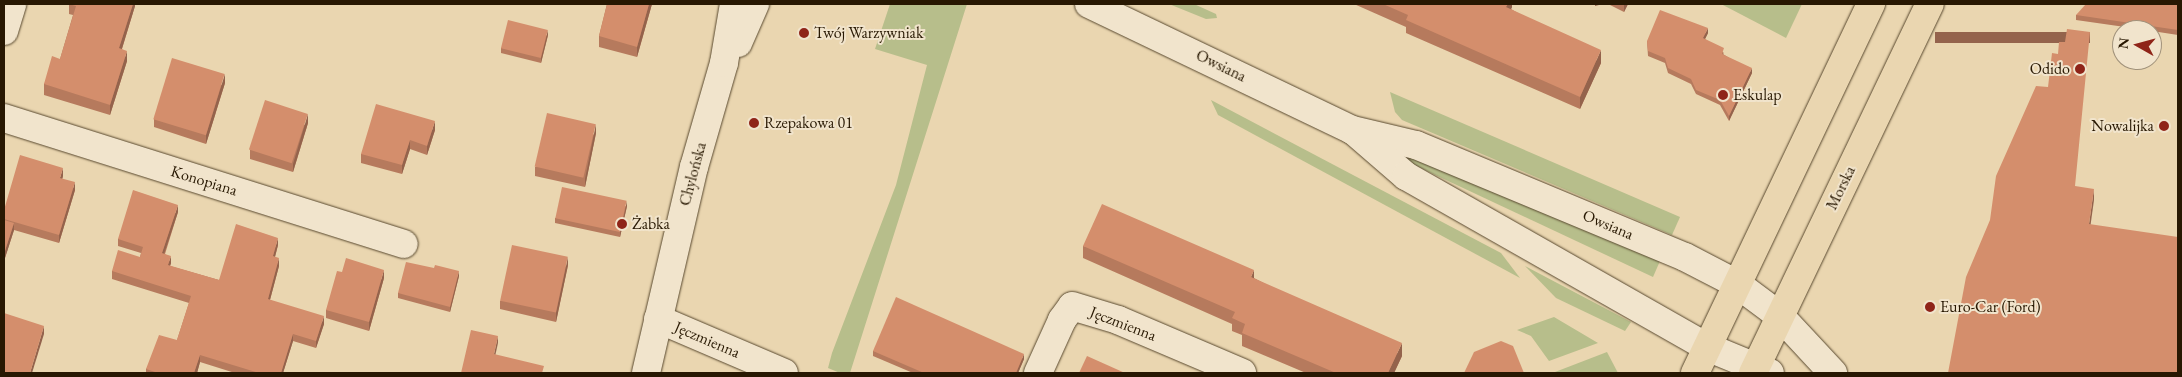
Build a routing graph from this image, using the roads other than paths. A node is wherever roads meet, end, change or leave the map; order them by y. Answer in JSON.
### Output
{"nodes":[{"id":1,"x":12,"y":4,"type":"edge"},
{"id":2,"x":734,"y":4,"type":"edge"},
{"id":3,"x":755,"y":4,"type":"edge"},
{"id":4,"x":1089,"y":4,"type":"edge"},
{"id":5,"x":1871,"y":4,"type":"edge"},
{"id":6,"x":1930,"y":4,"type":"edge"},
{"id":7,"x":4,"y":31,"type":"edge"},
{"id":8,"x":724,"y":63,"type":"junction"},
{"id":9,"x":4,"y":118,"type":"edge"},
{"id":10,"x":1352,"y":130,"type":"junction"},
{"id":11,"x":404,"y":244,"type":"dead end"},
{"id":12,"x":1737,"y":284,"type":"junction"},
{"id":13,"x":1780,"y":316,"type":"junction"},
{"id":14,"x":658,"y":319,"type":"junction"},
{"id":15,"x":1707,"y":347,"type":"junction"},
{"id":16,"x":1760,"y":371,"type":"edge"},
{"id":17,"x":646,"y":373,"type":"edge"},
{"id":18,"x":784,"y":373,"type":"edge"},
{"id":19,"x":1038,"y":373,"type":"edge"},
{"id":20,"x":1242,"y":373,"type":"edge"},
{"id":21,"x":1695,"y":373,"type":"edge"},
{"id":22,"x":1833,"y":373,"type":"edge"}],
"edges":[{"from":1,"to":7,"type":"street"},
{"from":2,"to":8,"type":"street","name":"Chylońska"},
{"from":3,"to":8,"type":"street","name":"Chylońska"},
{"from":4,"to":10,"type":"street","name":"Owsiana"},
{"from":5,"to":12,"type":"main road"},
{"from":6,"to":13,"type":"main road","name":"Morska"},
{"from":8,"to":14,"type":"street","name":"Chylońska"},
{"from":9,"to":11,"type":"street","name":"Konopiana"},
{"from":10,"to":12,"type":"street","name":"Owsiana"},
{"from":10,"to":15,"type":"street","name":"Owsiana"},
{"from":12,"to":13,"type":"street","name":"Owsiana"},
{"from":12,"to":15,"type":"main road"},
{"from":13,"to":16,"type":"main road","name":"Morska"},
{"from":13,"to":22,"type":"street","name":"Owsiana"},
{"from":14,"to":17,"type":"street","name":"Chylońska"},
{"from":14,"to":18,"type":"street","name":"Jęczmienna"},
{"from":15,"to":16,"type":"street","name":"Owsiana"},
{"from":15,"to":21,"type":"main road"},
{"from":19,"to":20,"type":"street","name":"Jęczmienna"}]}
